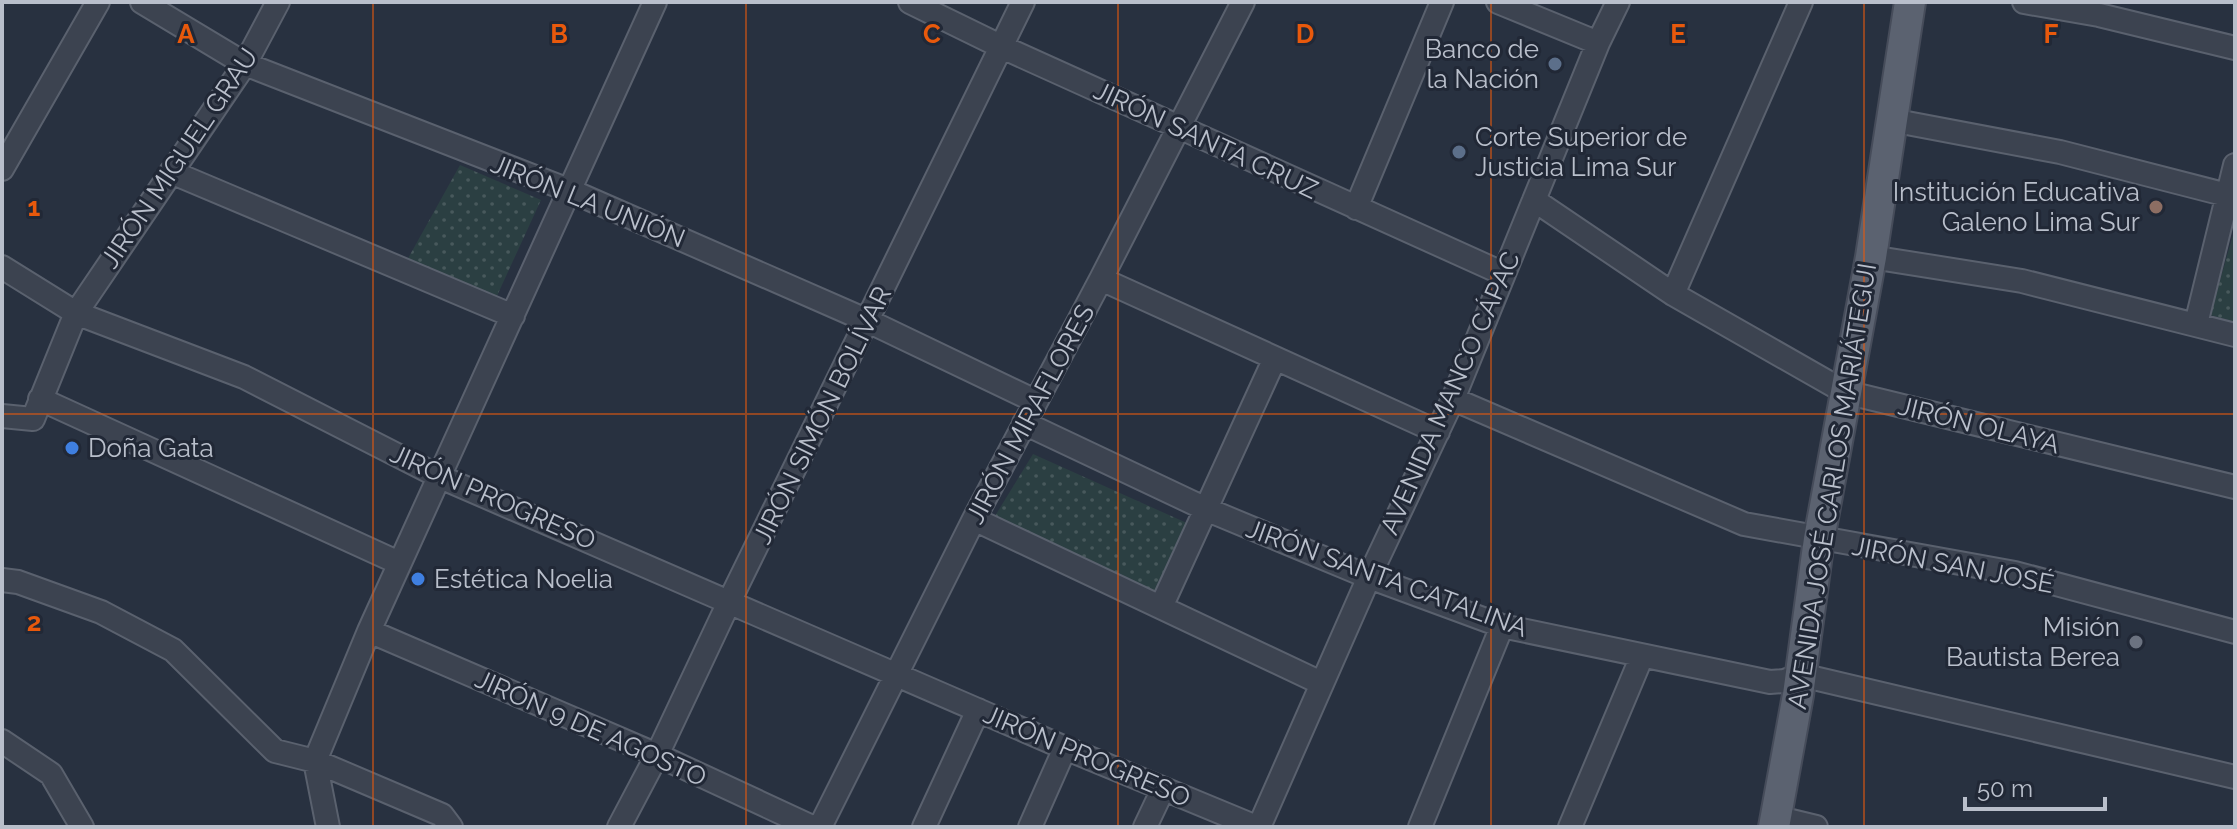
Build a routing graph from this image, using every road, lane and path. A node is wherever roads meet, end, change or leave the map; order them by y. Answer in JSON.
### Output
{"nodes":[{"id":1,"x":98,"y":2,"type":"edge"},
{"id":2,"x":142,"y":2,"type":"edge"},
{"id":3,"x":278,"y":2,"type":"edge"},
{"id":4,"x":654,"y":2,"type":"edge"},
{"id":5,"x":910,"y":2,"type":"edge"},
{"id":6,"x":1023,"y":2,"type":"edge"},
{"id":7,"x":1243,"y":2,"type":"edge"},
{"id":8,"x":1442,"y":2,"type":"edge"},
{"id":9,"x":1498,"y":2,"type":"edge"},
{"id":10,"x":1618,"y":2,"type":"edge"},
{"id":11,"x":1801,"y":2,"type":"edge"},
{"id":12,"x":1910,"y":2,"type":"edge"},
{"id":13,"x":2024,"y":2,"type":"edge"},
{"id":14,"x":1598,"y":43,"type":"junction"},
{"id":15,"x":1002,"y":47,"type":"junction"},
{"id":16,"x":2235,"y":48,"type":"edge"},
{"id":17,"x":245,"y":64,"type":"junction"},
{"id":18,"x":1891,"y":120,"type":"junction"},
{"id":19,"x":1180,"y":127,"type":"junction"},
{"id":20,"x":2235,"y":165,"type":"edge"},
{"id":21,"x":2,"y":169,"type":"edge"},
{"id":22,"x":171,"y":172,"type":"junction"},
{"id":23,"x":571,"y":191,"type":"junction"},
{"id":24,"x":2231,"y":196,"type":"edge"},
{"id":25,"x":1534,"y":200,"type":"junction"},
{"id":26,"x":1356,"y":208,"type":"junction"},
{"id":27,"x":1871,"y":257,"type":"junction"},
{"id":28,"x":2,"y":267,"type":"edge"},
{"id":29,"x":1504,"y":274,"type":"junction"},
{"id":30,"x":1101,"y":279,"type":"junction"},
{"id":31,"x":1673,"y":294,"type":"junction"},
{"id":32,"x":76,"y":313,"type":"junction"},
{"id":33,"x":513,"y":316,"type":"junction"},
{"id":34,"x":868,"y":321,"type":"junction"},
{"id":35,"x":2196,"y":324,"type":"junction"},
{"id":36,"x":2235,"y":335,"type":"edge"},
{"id":37,"x":1275,"y":358,"type":"junction"},
{"id":38,"x":1845,"y":392,"type":"junction"},
{"id":39,"x":1453,"y":399,"type":"junction"},
{"id":40,"x":1035,"y":401,"type":"junction"},
{"id":41,"x":36,"y":409,"type":"junction"},
{"id":42,"x":2,"y":416,"type":"edge"},
{"id":43,"x":1024,"y":423,"type":"junction"},
{"id":44,"x":1438,"y":432,"type":"junction"},
{"id":45,"x":438,"y":476,"type":"junction"},
{"id":46,"x":2235,"y":487,"type":"edge"},
{"id":47,"x":1208,"y":510,"type":"junction"},
{"id":48,"x":974,"y":519,"type":"junction"},
{"id":49,"x":1819,"y":539,"type":"junction"},
{"id":50,"x":399,"y":563,"type":"junction"},
{"id":51,"x":1369,"y":577,"type":"junction"},
{"id":52,"x":2,"y":580,"type":"edge"},
{"id":53,"x":730,"y":600,"type":"junction"},
{"id":54,"x":1161,"y":607,"type":"junction"},
{"id":55,"x":1502,"y":626,"type":"junction"},
{"id":56,"x":369,"y":631,"type":"junction"},
{"id":57,"x":2235,"y":632,"type":"edge"},
{"id":58,"x":1642,"y":656,"type":"junction"},
{"id":59,"x":897,"y":674,"type":"junction"},
{"id":60,"x":1801,"y":675,"type":"junction"},
{"id":61,"x":1321,"y":683,"type":"junction"},
{"id":62,"x":978,"y":710,"type":"junction"},
{"id":63,"x":2,"y":741,"type":"edge"},
{"id":64,"x":1065,"y":748,"type":"junction"},
{"id":65,"x":657,"y":755,"type":"junction"},
{"id":66,"x":315,"y":761,"type":"junction"},
{"id":67,"x":2235,"y":777,"type":"edge"},
{"id":68,"x":1163,"y":789,"type":"junction"},
{"id":69,"x":1774,"y":822,"type":"edge"},
{"id":70,"x":82,"y":827,"type":"edge"},
{"id":71,"x":328,"y":827,"type":"edge"},
{"id":72,"x":451,"y":827,"type":"edge"},
{"id":73,"x":619,"y":827,"type":"edge"},
{"id":74,"x":812,"y":827,"type":"edge"},
{"id":75,"x":820,"y":827,"type":"edge"},
{"id":76,"x":924,"y":827,"type":"edge"},
{"id":77,"x":1030,"y":827,"type":"edge"},
{"id":78,"x":1145,"y":827,"type":"edge"},
{"id":79,"x":1257,"y":827,"type":"edge"},
{"id":80,"x":1420,"y":827,"type":"edge"},
{"id":81,"x":1570,"y":827,"type":"edge"},
{"id":82,"x":1816,"y":827,"type":"edge"}],
"edges":[{"from":1,"to":21,"type":"street"},
{"from":2,"to":17,"type":"street","name":"JIRÓN LA UNIÓN"},
{"from":3,"to":17,"type":"street","name":"JIRÓN MIGUEL GRAU"},
{"from":4,"to":23,"type":"street"},
{"from":5,"to":15,"type":"street","name":"JIRÓN SANTA CRUZ"},
{"from":6,"to":15,"type":"street","name":"JIRÓN SIMÓN BOLÍVAR"},
{"from":7,"to":19,"type":"street","name":"JIRÓN MIRAFLORES"},
{"from":8,"to":26,"type":"street"},
{"from":9,"to":14,"type":"street"},
{"from":10,"to":14,"type":"street","name":"AVENIDA MANCO CÁPAC"},
{"from":11,"to":31,"type":"street"},
{"from":12,"to":18,"type":"main road","name":"AVENIDA JOSÉ CARLOS MARIÁTEGUI"},
{"from":13,"to":16,"type":"street"},
{"from":14,"to":25,"type":"street","name":"AVENIDA MANCO CÁPAC"},
{"from":15,"to":19,"type":"street","name":"JIRÓN SANTA CRUZ"},
{"from":15,"to":34,"type":"street","name":"JIRÓN SIMÓN BOLÍVAR"},
{"from":17,"to":22,"type":"street","name":"JIRÓN MIGUEL GRAU"},
{"from":17,"to":23,"type":"street","name":"JIRÓN LA UNIÓN"},
{"from":18,"to":24,"type":"street"},
{"from":18,"to":27,"type":"main road","name":"AVENIDA JOSÉ CARLOS MARIÁTEGUI"},
{"from":19,"to":26,"type":"street","name":"JIRÓN SANTA CRUZ"},
{"from":19,"to":30,"type":"street","name":"JIRÓN MIRAFLORES"},
{"from":20,"to":24,"type":"street"},
{"from":22,"to":32,"type":"street","name":"JIRÓN MIGUEL GRAU"},
{"from":22,"to":33,"type":"street"},
{"from":23,"to":33,"type":"street"},
{"from":23,"to":34,"type":"street","name":"JIRÓN LA UNIÓN"},
{"from":24,"to":35,"type":"street"},
{"from":25,"to":29,"type":"street","name":"AVENIDA MANCO CÁPAC"},
{"from":25,"to":31,"type":"street","name":"JIRÓN OLAYA"},
{"from":26,"to":29,"type":"street","name":"JIRÓN SANTA CRUZ"},
{"from":27,"to":35,"type":"street"},
{"from":27,"to":38,"type":"main road","name":"AVENIDA JOSÉ CARLOS MARIÁTEGUI"},
{"from":28,"to":32,"type":"street","name":"JIRÓN PROGRESO"},
{"from":29,"to":39,"type":"street","name":"AVENIDA MANCO CÁPAC"},
{"from":30,"to":37,"type":"street"},
{"from":30,"to":40,"type":"street","name":"JIRÓN MIRAFLORES"},
{"from":31,"to":38,"type":"street","name":"JIRÓN OLAYA"},
{"from":32,"to":41,"type":"street","name":"JIRÓN MIGUEL GRAU"},
{"from":32,"to":45,"type":"street","name":"JIRÓN PROGRESO"},
{"from":33,"to":45,"type":"street"},
{"from":34,"to":40,"type":"street","name":"JIRÓN LA UNIÓN"},
{"from":34,"to":53,"type":"street","name":"JIRÓN SIMÓN BOLÍVAR"},
{"from":35,"to":36,"type":"street"},
{"from":37,"to":44,"type":"street"},
{"from":37,"to":47,"type":"street"},
{"from":38,"to":46,"type":"street","name":"JIRÓN OLAYA"},
{"from":38,"to":49,"type":"main road","name":"AVENIDA JOSÉ CARLOS MARIÁTEGUI"},
{"from":39,"to":44,"type":"street","name":"AVENIDA MANCO CÁPAC"},
{"from":39,"to":49,"type":"street","name":"JIRÓN SAN JOSÉ"},
{"from":40,"to":43,"type":"street","name":"JIRÓN MIRAFLORES"},
{"from":41,"to":42,"type":"street"},
{"from":41,"to":50,"type":"street"},
{"from":43,"to":47,"type":"street","name":"JIRÓN SANTA CATALINA"},
{"from":43,"to":48,"type":"street","name":"JIRÓN MIRAFLORES"},
{"from":44,"to":51,"type":"street","name":"AVENIDA MANCO CÁPAC"},
{"from":45,"to":50,"type":"street"},
{"from":45,"to":53,"type":"street","name":"JIRÓN PROGRESO"},
{"from":47,"to":51,"type":"street","name":"JIRÓN SANTA CATALINA"},
{"from":47,"to":54,"type":"street"},
{"from":48,"to":54,"type":"street"},
{"from":48,"to":59,"type":"street","name":"JIRÓN MIRAFLORES"},
{"from":49,"to":57,"type":"street","name":"JIRÓN SAN JOSÉ"},
{"from":49,"to":60,"type":"main road","name":"AVENIDA JOSÉ CARLOS MARIÁTEGUI"},
{"from":50,"to":56,"type":"street"},
{"from":51,"to":55,"type":"street","name":"JIRÓN SANTA CATALINA"},
{"from":51,"to":61,"type":"street","name":"AVENIDA MANCO CÁPAC"},
{"from":52,"to":66,"type":"street"},
{"from":53,"to":59,"type":"street","name":"JIRÓN PROGRESO"},
{"from":53,"to":65,"type":"street","name":"JIRÓN SIMÓN BOLÍVAR"},
{"from":54,"to":61,"type":"street"},
{"from":55,"to":58,"type":"street","name":"JIRÓN SANTA CATALINA"},
{"from":55,"to":80,"type":"street"},
{"from":56,"to":65,"type":"street","name":"JIRÓN 9 DE AGOSTO"},
{"from":56,"to":66,"type":"street"},
{"from":58,"to":60,"type":"street","name":"JIRÓN SANTA CATALINA"},
{"from":58,"to":81,"type":"street"},
{"from":59,"to":62,"type":"street","name":"JIRÓN PROGRESO"},
{"from":59,"to":75,"type":"street","name":"JIRÓN MIRAFLORES"},
{"from":60,"to":67,"type":"street","name":"JIRÓN SANTA CATALINA"},
{"from":60,"to":69,"type":"main road","name":"AVENIDA JOSÉ CARLOS MARIÁTEGUI"},
{"from":61,"to":79,"type":"street","name":"AVENIDA MANCO CÁPAC"},
{"from":62,"to":64,"type":"street","name":"JIRÓN PROGRESO"},
{"from":62,"to":76,"type":"street"},
{"from":63,"to":70,"type":"street"},
{"from":64,"to":68,"type":"street","name":"JIRÓN PROGRESO"},
{"from":64,"to":77,"type":"street"},
{"from":65,"to":73,"type":"street","name":"JIRÓN SIMÓN BOLÍVAR"},
{"from":65,"to":74,"type":"street","name":"JIRÓN 9 DE AGOSTO"},
{"from":66,"to":71,"type":"street"},
{"from":66,"to":72,"type":"street"},
{"from":68,"to":78,"type":"street"},
{"from":68,"to":79,"type":"street","name":"JIRÓN PROGRESO"},
{"from":69,"to":82,"type":"street"}]}
